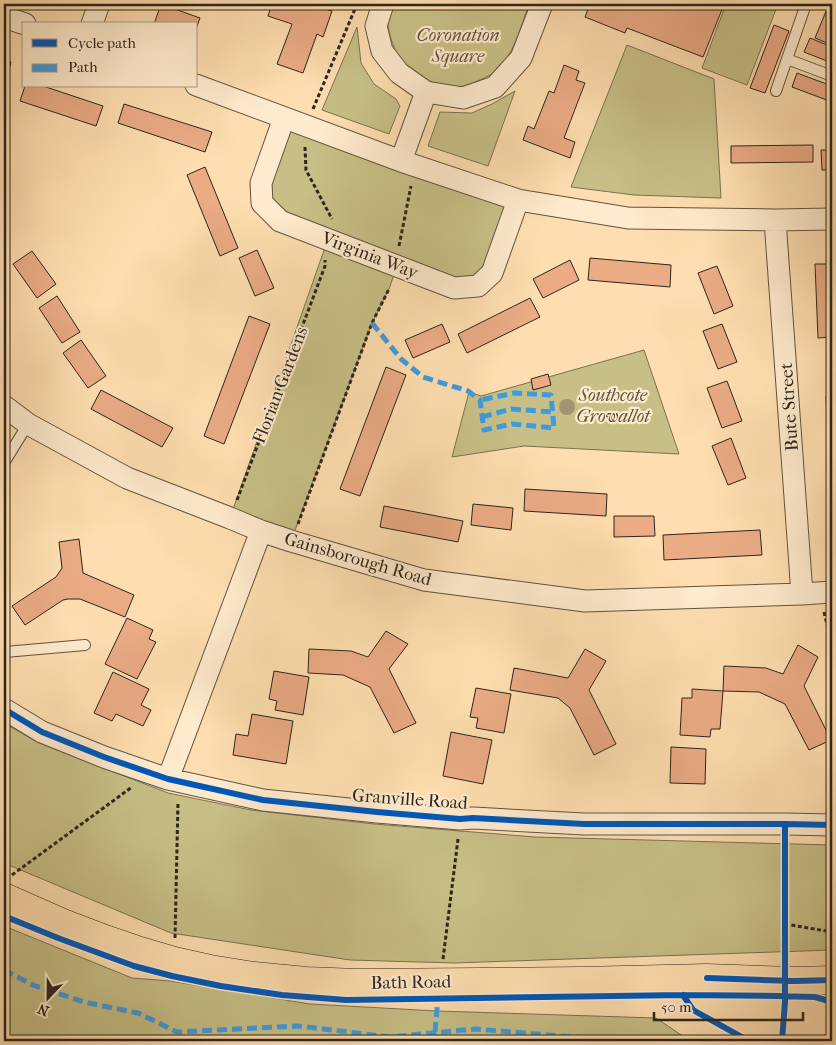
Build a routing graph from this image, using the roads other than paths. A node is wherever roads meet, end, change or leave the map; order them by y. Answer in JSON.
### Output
{"nodes":[{"id":1,"x":99,"y":4,"type":"edge"},
{"id":2,"x":382,"y":4,"type":"edge"},
{"id":3,"x":542,"y":4,"type":"edge"},
{"id":4,"x":806,"y":4,"type":"edge"},
{"id":5,"x":4,"y":17,"type":"edge"},
{"id":6,"x":93,"y":22,"type":"edge"},
{"id":7,"x":22,"y":23,"type":"edge"},
{"id":8,"x":787,"y":59,"type":"junction"},
{"id":9,"x":832,"y":76,"type":"edge"},
{"id":10,"x":198,"y":86,"type":"edge"},
{"id":11,"x":776,"y":91,"type":"dead end"},
{"id":12,"x":426,"y":92,"type":"junction"},
{"id":13,"x":284,"y":118,"type":"junction"},
{"id":14,"x":409,"y":163,"type":"junction"},
{"id":15,"x":518,"y":200,"type":"junction"},
{"id":16,"x":832,"y":219,"type":"edge"},
{"id":17,"x":775,"y":220,"type":"junction"},
{"id":18,"x":4,"y":406,"type":"edge"},
{"id":19,"x":28,"y":424,"type":"junction"},
{"id":20,"x":4,"y":463,"type":"edge"},
{"id":21,"x":261,"y":531,"type":"junction"},
{"id":22,"x":818,"y":593,"type":"edge"},
{"id":23,"x":85,"y":645,"type":"dead end"},
{"id":24,"x":4,"y":653,"type":"edge"},
{"id":25,"x":4,"y":709,"type":"edge"},
{"id":26,"x":168,"y":779,"type":"junction"},
{"id":27,"x":829,"y":825,"type":"edge"},
{"id":28,"x":7,"y":887,"type":"edge"},
{"id":29,"x":832,"y":980,"type":"edge"}],
"edges":[{"from":1,"to":6,"type":"street"},
{"from":2,"to":12,"type":"street"},
{"from":3,"to":12,"type":"street"},
{"from":4,"to":8,"type":"lane"},
{"from":5,"to":7,"type":"street"},
{"from":8,"to":9,"type":"lane"},
{"from":8,"to":11,"type":"lane"},
{"from":10,"to":13,"type":"street"},
{"from":12,"to":14,"type":"street"},
{"from":13,"to":14,"type":"street"},
{"from":13,"to":15,"type":"street","name":"Virginia Way"},
{"from":14,"to":15,"type":"street"},
{"from":15,"to":17,"type":"street"},
{"from":16,"to":17,"type":"street"},
{"from":17,"to":22,"type":"street","name":"Bute Street"},
{"from":18,"to":19,"type":"street","name":"Gainsborough Road"},
{"from":19,"to":20,"type":"lane"},
{"from":19,"to":21,"type":"street","name":"Gainsborough Road"},
{"from":21,"to":22,"type":"street","name":"Gainsborough Road"},
{"from":21,"to":26,"type":"street"},
{"from":23,"to":24,"type":"lane"},
{"from":25,"to":26,"type":"street","name":"Granville Road"},
{"from":26,"to":27,"type":"street","name":"Granville Road"},
{"from":28,"to":29,"type":"main road","name":"Bath Road"}]}
